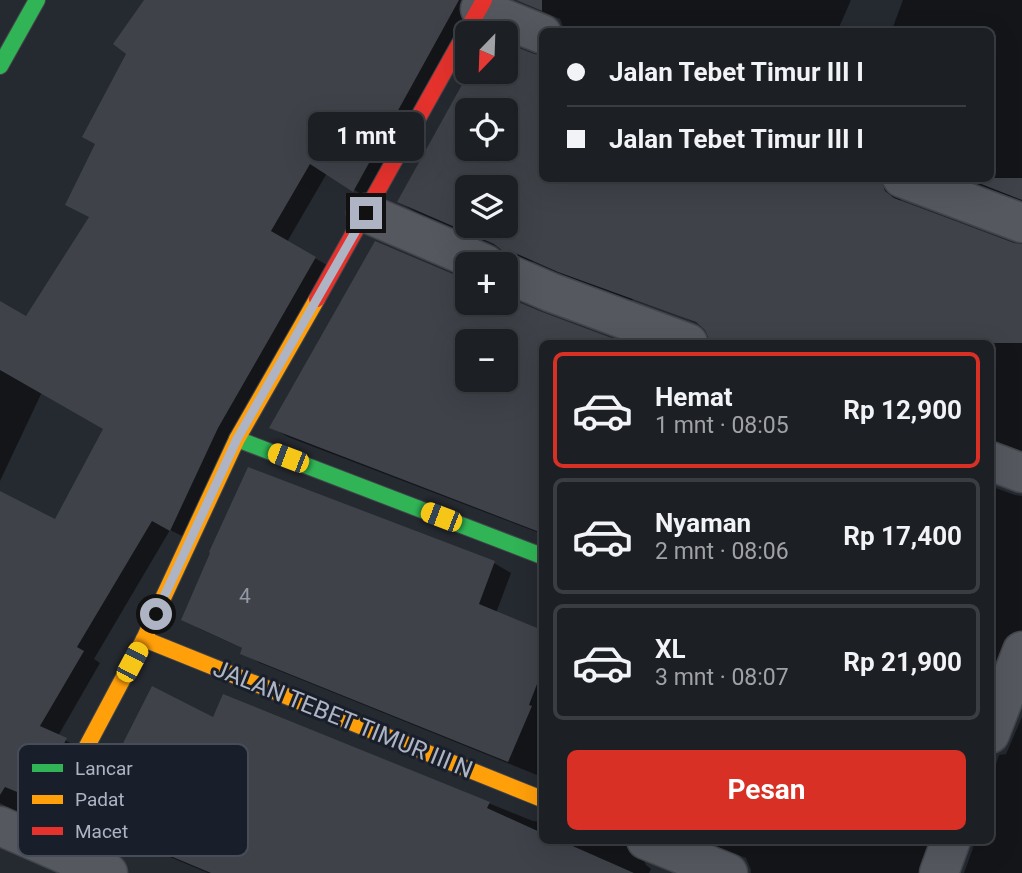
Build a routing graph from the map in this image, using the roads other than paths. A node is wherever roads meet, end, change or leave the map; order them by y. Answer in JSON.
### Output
{"nodes":[{"id":1,"x":37,"y":0,"type":"edge"},
{"id":2,"x":482,"y":4,"type":"edge"},
{"id":3,"x":539,"y":32,"type":"edge"},
{"id":4,"x":0,"y":66,"type":"edge"},
{"id":5,"x":913,"y":182,"type":"edge"},
{"id":6,"x":366,"y":213,"type":"junction"},
{"id":7,"x":1022,"y":223,"type":"edge"},
{"id":8,"x":457,"y":252,"type":"edge"},
{"id":9,"x":518,"y":278,"type":"edge"},
{"id":10,"x":680,"y":340,"type":"edge"},
{"id":11,"x":237,"y":439,"type":"junction"},
{"id":12,"x":994,"y":462,"type":"edge"},
{"id":13,"x":1022,"y":473,"type":"edge"},
{"id":14,"x":539,"y":555,"type":"edge"},
{"id":15,"x":144,"y":639,"type":"junction"},
{"id":16,"x":1022,"y":651,"type":"edge"},
{"id":17,"x":994,"y":722,"type":"edge"},
{"id":18,"x":88,"y":744,"type":"edge"},
{"id":19,"x":539,"y":798,"type":"edge"},
{"id":20,"x":0,"y":826,"type":"edge"},
{"id":21,"x":18,"y":834,"type":"edge"},
{"id":22,"x":656,"y":844,"type":"edge"},
{"id":23,"x":950,"y":844,"type":"edge"},
{"id":24,"x":69,"y":856,"type":"edge"},
{"id":25,"x":108,"y":873,"type":"edge"},
{"id":26,"x":728,"y":873,"type":"edge"},
{"id":27,"x":939,"y":873,"type":"edge"}],
"edges":[{"from":1,"to":4,"type":"street"},
{"from":2,"to":3,"type":"street"},
{"from":2,"to":6,"type":"street"},
{"from":5,"to":7,"type":"street"},
{"from":6,"to":8,"type":"street"},
{"from":6,"to":11,"type":"street"},
{"from":9,"to":10,"type":"street"},
{"from":11,"to":14,"type":"street"},
{"from":11,"to":15,"type":"street"},
{"from":12,"to":13,"type":"street"},
{"from":15,"to":18,"type":"street"},
{"from":15,"to":19,"type":"street","name":"JALAN TEBET TIMUR III N"},
{"from":16,"to":17,"type":"street"},
{"from":20,"to":21,"type":"street"},
{"from":22,"to":26,"type":"street"},
{"from":23,"to":27,"type":"street"},
{"from":24,"to":25,"type":"street"}]}
